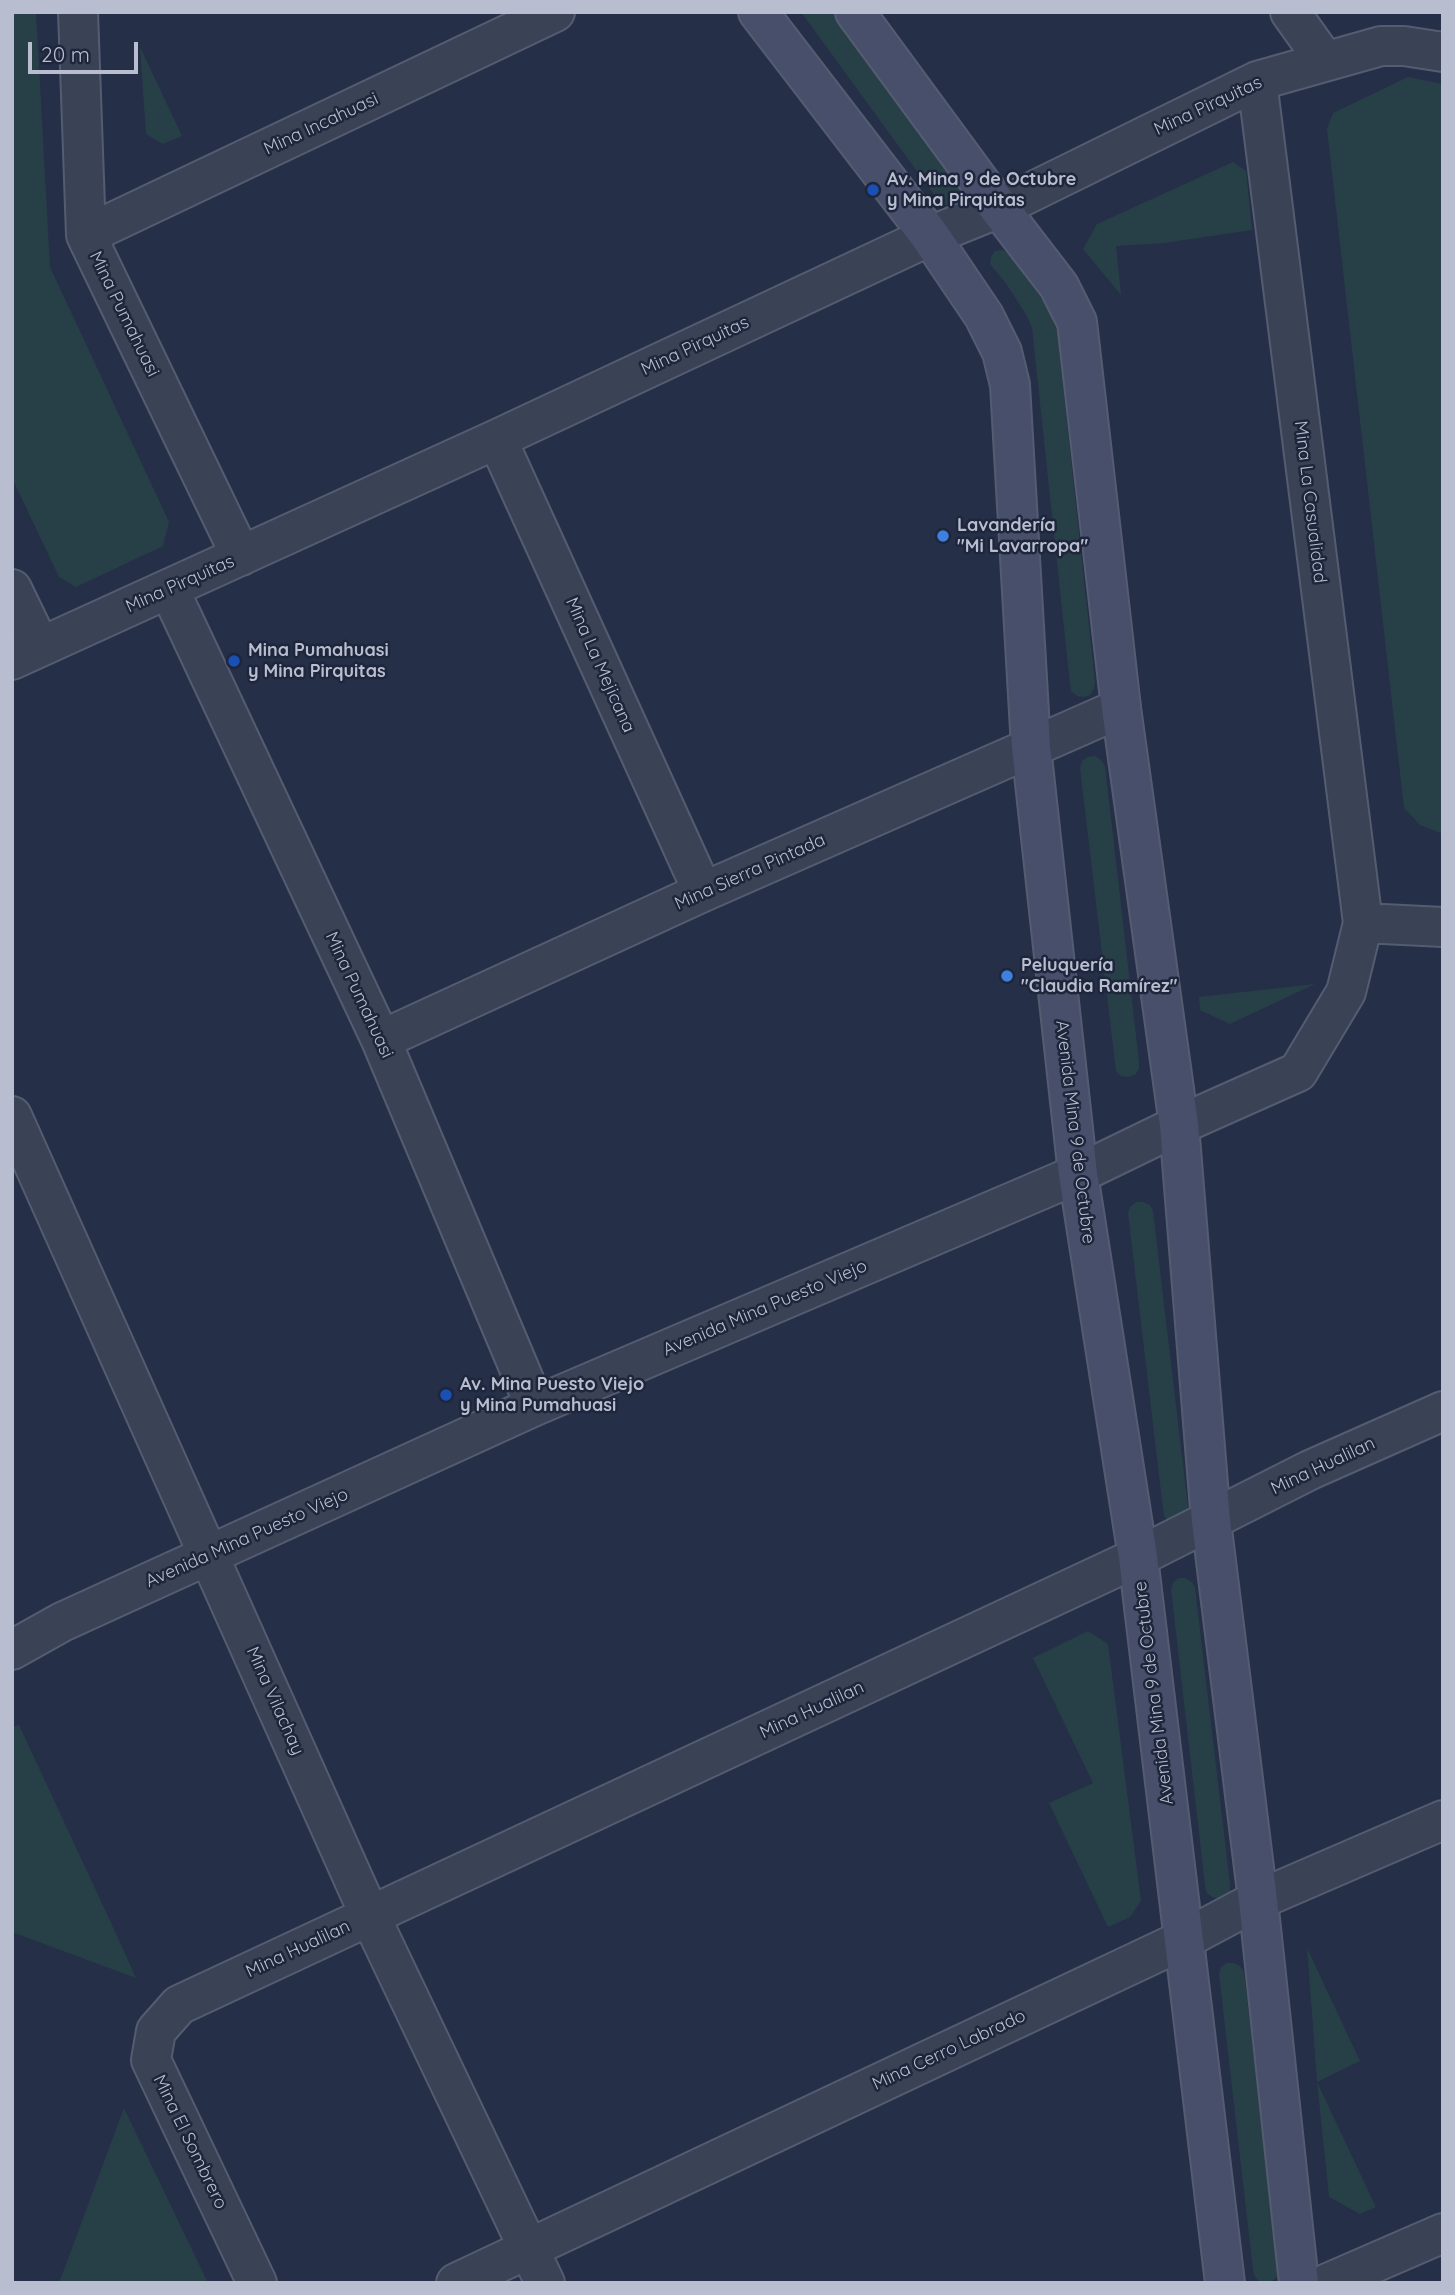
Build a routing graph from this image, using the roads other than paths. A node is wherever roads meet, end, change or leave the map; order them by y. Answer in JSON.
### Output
{"nodes":[{"id":1,"x":78,"y":12,"type":"edge"},
{"id":2,"x":555,"y":12,"type":"edge"},
{"id":3,"x":758,"y":12,"type":"edge"},
{"id":4,"x":855,"y":12,"type":"edge"},
{"id":5,"x":1290,"y":12,"type":"edge"},
{"id":6,"x":1443,"y":52,"type":"edge"},
{"id":7,"x":1325,"y":61,"type":"junction"},
{"id":8,"x":1256,"y":80,"type":"junction"},
{"id":9,"x":999,"y":208,"type":"junction"},
{"id":10,"x":86,"y":236,"type":"junction"},
{"id":11,"x":930,"y":236,"type":"junction"},
{"id":12,"x":497,"y":439,"type":"junction"},
{"id":13,"x":241,"y":556,"type":"junction"},
{"id":14,"x":12,"y":589,"type":"edge"},
{"id":15,"x":169,"y":589,"type":"junction"},
{"id":16,"x":26,"y":653,"type":"edge"},
{"id":17,"x":1121,"y":708,"type":"junction"},
{"id":18,"x":1031,"y":747,"type":"junction"},
{"id":19,"x":703,"y":892,"type":"junction"},
{"id":20,"x":1363,"y":923,"type":"junction"},
{"id":21,"x":1443,"y":927,"type":"edge"},
{"id":22,"x":381,"y":1040,"type":"junction"},
{"id":23,"x":12,"y":1116,"type":"edge"},
{"id":24,"x":1179,"y":1125,"type":"junction"},
{"id":25,"x":1078,"y":1174,"type":"junction"},
{"id":26,"x":536,"y":1406,"type":"junction"},
{"id":27,"x":1443,"y":1411,"type":"edge"},
{"id":28,"x":1211,"y":1521,"type":"junction"},
{"id":29,"x":209,"y":1555,"type":"junction"},
{"id":30,"x":1138,"y":1557,"type":"junction"},
{"id":31,"x":12,"y":1650,"type":"edge"},
{"id":32,"x":1443,"y":1820,"type":"edge"},
{"id":33,"x":1258,"y":1900,"type":"junction"},
{"id":34,"x":370,"y":1916,"type":"junction"},
{"id":35,"x":1183,"y":1940,"type":"junction"},
{"id":36,"x":178,"y":2005,"type":"joint"},
{"id":37,"x":1443,"y":2233,"type":"edge"},
{"id":38,"x":528,"y":2248,"type":"junction"},
{"id":39,"x":257,"y":2283,"type":"edge"},
{"id":40,"x":456,"y":2283,"type":"edge"},
{"id":41,"x":545,"y":2283,"type":"edge"},
{"id":42,"x":1225,"y":2283,"type":"edge"},
{"id":43,"x":1299,"y":2283,"type":"edge"},
{"id":44,"x":1328,"y":2283,"type":"edge"}],
"edges":[{"from":1,"to":10,"type":"street","name":"Mina Pumahuasi"},
{"from":2,"to":10,"type":"street","name":"Mina Incahuasi"},
{"from":3,"to":11,"type":"street","name":"Avenida Mina 9 de Octubre"},
{"from":4,"to":9,"type":"street"},
{"from":5,"to":7,"type":"street"},
{"from":6,"to":7,"type":"street","name":"Mina Pirquitas"},
{"from":7,"to":8,"type":"street","name":"Mina Pirquitas"},
{"from":8,"to":9,"type":"street","name":"Mina Pirquitas"},
{"from":8,"to":20,"type":"street","name":"Mina La Casualidad"},
{"from":9,"to":11,"type":"street","name":"Mina Pirquitas"},
{"from":9,"to":17,"type":"street"},
{"from":10,"to":13,"type":"street","name":"Mina Pumahuasi"},
{"from":11,"to":12,"type":"street","name":"Mina Pirquitas"},
{"from":11,"to":18,"type":"street","name":"Avenida Mina 9 de Octubre"},
{"from":12,"to":13,"type":"street","name":"Mina Pirquitas"},
{"from":12,"to":19,"type":"street","name":"Mina La Mejicana"},
{"from":13,"to":15,"type":"street","name":"Mina Pirquitas"},
{"from":14,"to":16,"type":"street"},
{"from":15,"to":16,"type":"street","name":"Mina Pirquitas"},
{"from":15,"to":22,"type":"street","name":"Mina Pumahuasi"},
{"from":17,"to":18,"type":"street","name":"Mina Sierra Pintada"},
{"from":17,"to":24,"type":"street"},
{"from":18,"to":19,"type":"street","name":"Mina Sierra Pintada"},
{"from":18,"to":25,"type":"street","name":"Avenida Mina 9 de Octubre"},
{"from":19,"to":22,"type":"street","name":"Mina Sierra Pintada"},
{"from":20,"to":21,"type":"street"},
{"from":20,"to":24,"type":"street","name":"Avenida Mina Puesto Viejo"},
{"from":22,"to":26,"type":"street","name":"Mina Pumahuasi"},
{"from":23,"to":29,"type":"street","name":"Mina Vilachay"},
{"from":24,"to":25,"type":"street","name":"Avenida Mina Puesto Viejo"},
{"from":24,"to":28,"type":"street"},
{"from":25,"to":26,"type":"street","name":"Avenida Mina Puesto Viejo"},
{"from":25,"to":30,"type":"street","name":"Avenida Mina 9 de Octubre"},
{"from":26,"to":29,"type":"street","name":"Avenida Mina Puesto Viejo"},
{"from":27,"to":28,"type":"street","name":"Mina Hualilan"},
{"from":28,"to":30,"type":"street","name":"Mina Hualilan"},
{"from":28,"to":33,"type":"street"},
{"from":29,"to":31,"type":"street","name":"Avenida Mina Puesto Viejo"},
{"from":29,"to":34,"type":"street","name":"Mina Vilachay"},
{"from":30,"to":34,"type":"street","name":"Mina Hualilan"},
{"from":30,"to":35,"type":"street","name":"Avenida Mina 9 de Octubre"},
{"from":32,"to":33,"type":"street","name":"Mina Cerro Labrado"},
{"from":33,"to":35,"type":"street","name":"Mina Cerro Labrado"},
{"from":33,"to":43,"type":"street"},
{"from":34,"to":36,"type":"street","name":"Mina Hualilan"},
{"from":34,"to":38,"type":"street","name":"Mina Vilachay"},
{"from":35,"to":38,"type":"street","name":"Mina Cerro Labrado"},
{"from":35,"to":42,"type":"street","name":"Avenida Mina 9 de Octubre"},
{"from":36,"to":39,"type":"street","name":"Mina El Sombrero"},
{"from":37,"to":44,"type":"street"},
{"from":38,"to":40,"type":"street","name":"Mina Cerro Labrado"},
{"from":38,"to":41,"type":"street","name":"Mina Vilachay"}]}
